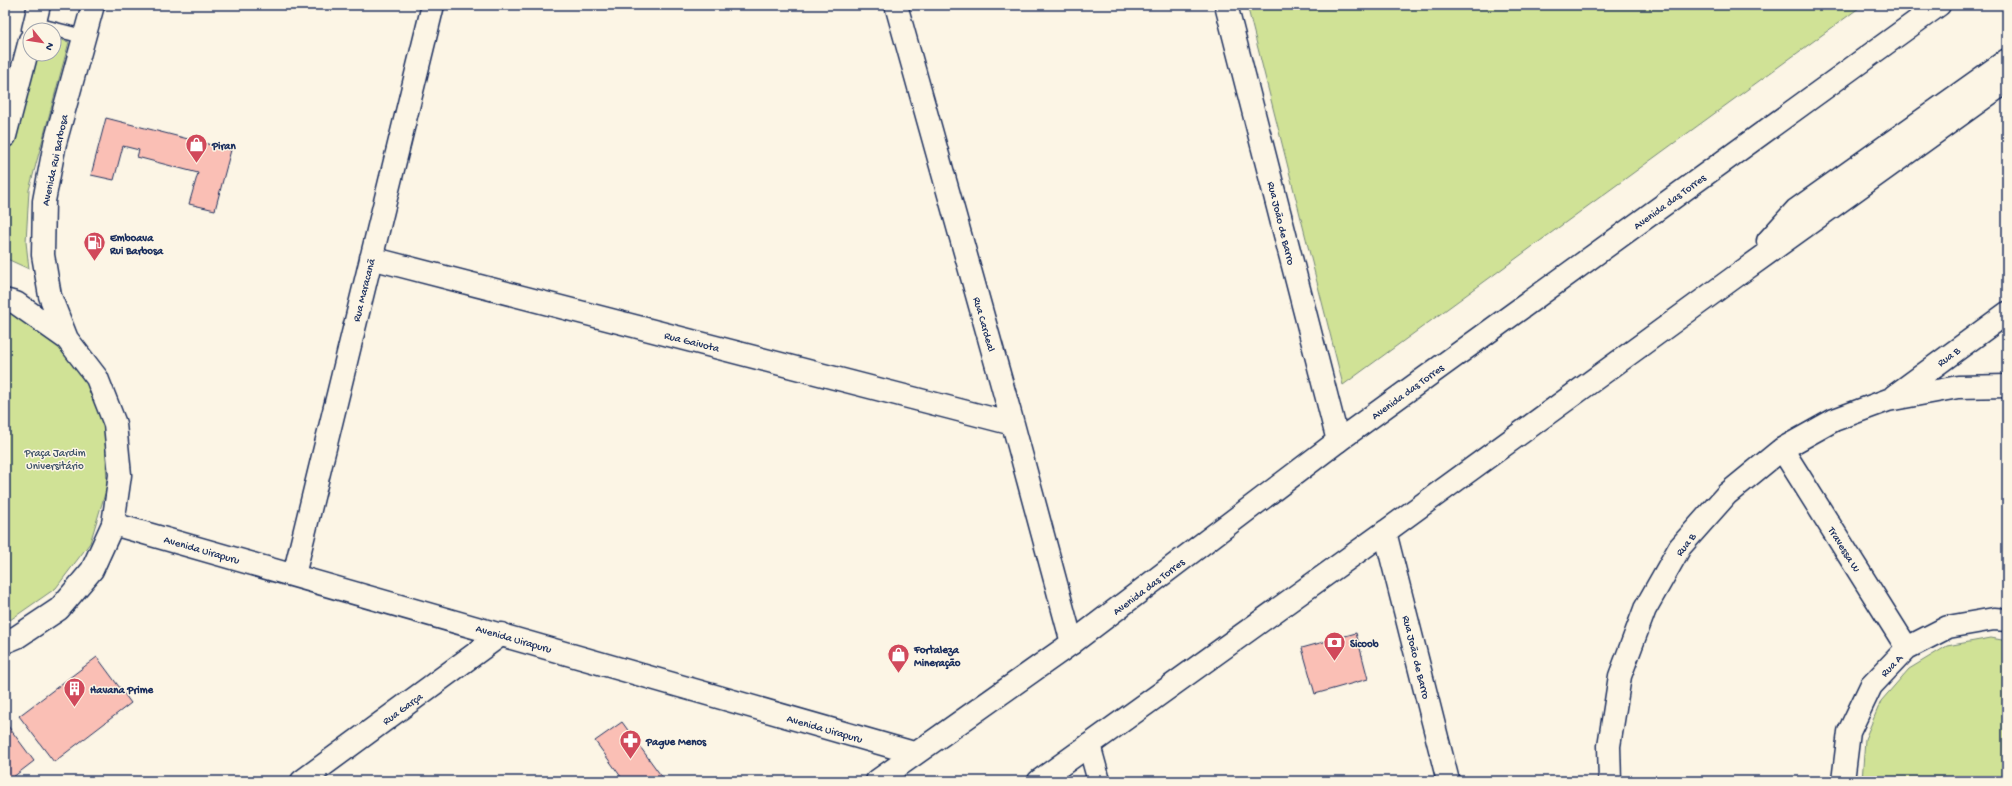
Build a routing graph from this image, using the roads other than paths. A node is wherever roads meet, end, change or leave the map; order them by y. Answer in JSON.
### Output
{"nodes":[{"id":1,"x":93,"y":5,"type":"edge"},
{"id":2,"x":433,"y":5,"type":"edge"},
{"id":3,"x":896,"y":5,"type":"edge"},
{"id":4,"x":1226,"y":5,"type":"edge"},
{"id":5,"x":1939,"y":5,"type":"edge"},
{"id":6,"x":62,"y":32,"type":"edge"},
{"id":7,"x":84,"y":37,"type":"junction"},
{"id":8,"x":2007,"y":60,"type":"edge"},
{"id":9,"x":24,"y":62,"type":"edge"},
{"id":10,"x":2007,"y":81,"type":"edge"},
{"id":11,"x":5,"y":136,"type":"edge"},
{"id":12,"x":371,"y":258,"type":"junction"},
{"id":13,"x":1736,"y":276,"type":"junction"},
{"id":14,"x":5,"y":300,"type":"edge"},
{"id":15,"x":2007,"y":313,"type":"edge"},
{"id":16,"x":67,"y":339,"type":"junction"},
{"id":17,"x":2007,"y":386,"type":"edge"},
{"id":18,"x":1888,"y":400,"type":"junction"},
{"id":19,"x":1013,"y":424,"type":"junction"},
{"id":20,"x":1338,"y":441,"type":"junction"},
{"id":21,"x":1782,"y":449,"type":"junction"},
{"id":22,"x":113,"y":524,"type":"junction"},
{"id":23,"x":1385,"y":532,"type":"junction"},
{"id":24,"x":294,"y":575,"type":"junction"},
{"id":25,"x":2007,"y":620,"type":"edge"},
{"id":26,"x":502,"y":634,"type":"junction"},
{"id":27,"x":5,"y":642,"type":"edge"},
{"id":28,"x":1072,"y":643,"type":"junction"},
{"id":29,"x":1907,"y":648,"type":"junction"},
{"id":30,"x":1089,"y":745,"type":"junction"},
{"id":31,"x":914,"y":753,"type":"junction"},
{"id":32,"x":302,"y":781,"type":"edge"},
{"id":33,"x":877,"y":781,"type":"edge"},
{"id":34,"x":1039,"y":781,"type":"edge"},
{"id":35,"x":1099,"y":781,"type":"edge"},
{"id":36,"x":1448,"y":781,"type":"edge"},
{"id":37,"x":1610,"y":781,"type":"edge"},
{"id":38,"x":1843,"y":781,"type":"edge"}],
"edges":[{"from":1,"to":7,"type":"street","name":"Avenida Rui Barbosa"},
{"from":2,"to":12,"type":"street","name":"Rua Maracanã"},
{"from":3,"to":19,"type":"street","name":"Rua Cardeal"},
{"from":4,"to":20,"type":"street","name":"Rua João de Barro"},
{"from":5,"to":20,"type":"street","name":"Avenida das Torres"},
{"from":6,"to":7,"type":"lane"},
{"from":7,"to":16,"type":"street","name":"Avenida Rui Barbosa"},
{"from":8,"to":13,"type":"street"},
{"from":9,"to":11,"type":"street"},
{"from":10,"to":13,"type":"street"},
{"from":12,"to":19,"type":"street","name":"Rua Gaivota"},
{"from":12,"to":24,"type":"street","name":"Rua Maracanã"},
{"from":13,"to":23,"type":"street"},
{"from":14,"to":16,"type":"street"},
{"from":15,"to":18,"type":"street","name":"Rua B"},
{"from":16,"to":22,"type":"street"},
{"from":17,"to":18,"type":"street","name":"Rua B"},
{"from":18,"to":21,"type":"street","name":"Rua B"},
{"from":19,"to":28,"type":"street","name":"Rua Cardeal"},
{"from":20,"to":28,"type":"street","name":"Avenida das Torres"},
{"from":21,"to":29,"type":"street","name":"Travessa W"},
{"from":21,"to":37,"type":"street","name":"Rua B"},
{"from":22,"to":24,"type":"street","name":"Avenida Uirapuru"},
{"from":22,"to":27,"type":"street"},
{"from":23,"to":30,"type":"street"},
{"from":23,"to":36,"type":"street","name":"Rua João de Barro"},
{"from":24,"to":26,"type":"street","name":"Avenida Uirapuru"},
{"from":25,"to":29,"type":"street","name":"Rua A"},
{"from":26,"to":31,"type":"street","name":"Avenida Uirapuru"},
{"from":26,"to":32,"type":"street","name":"Rua Garça"},
{"from":28,"to":31,"type":"street","name":"Avenida das Torres"},
{"from":29,"to":38,"type":"street","name":"Rua A"},
{"from":30,"to":34,"type":"street"},
{"from":30,"to":35,"type":"street"},
{"from":31,"to":33,"type":"street","name":"Avenida das Torres"}]}
